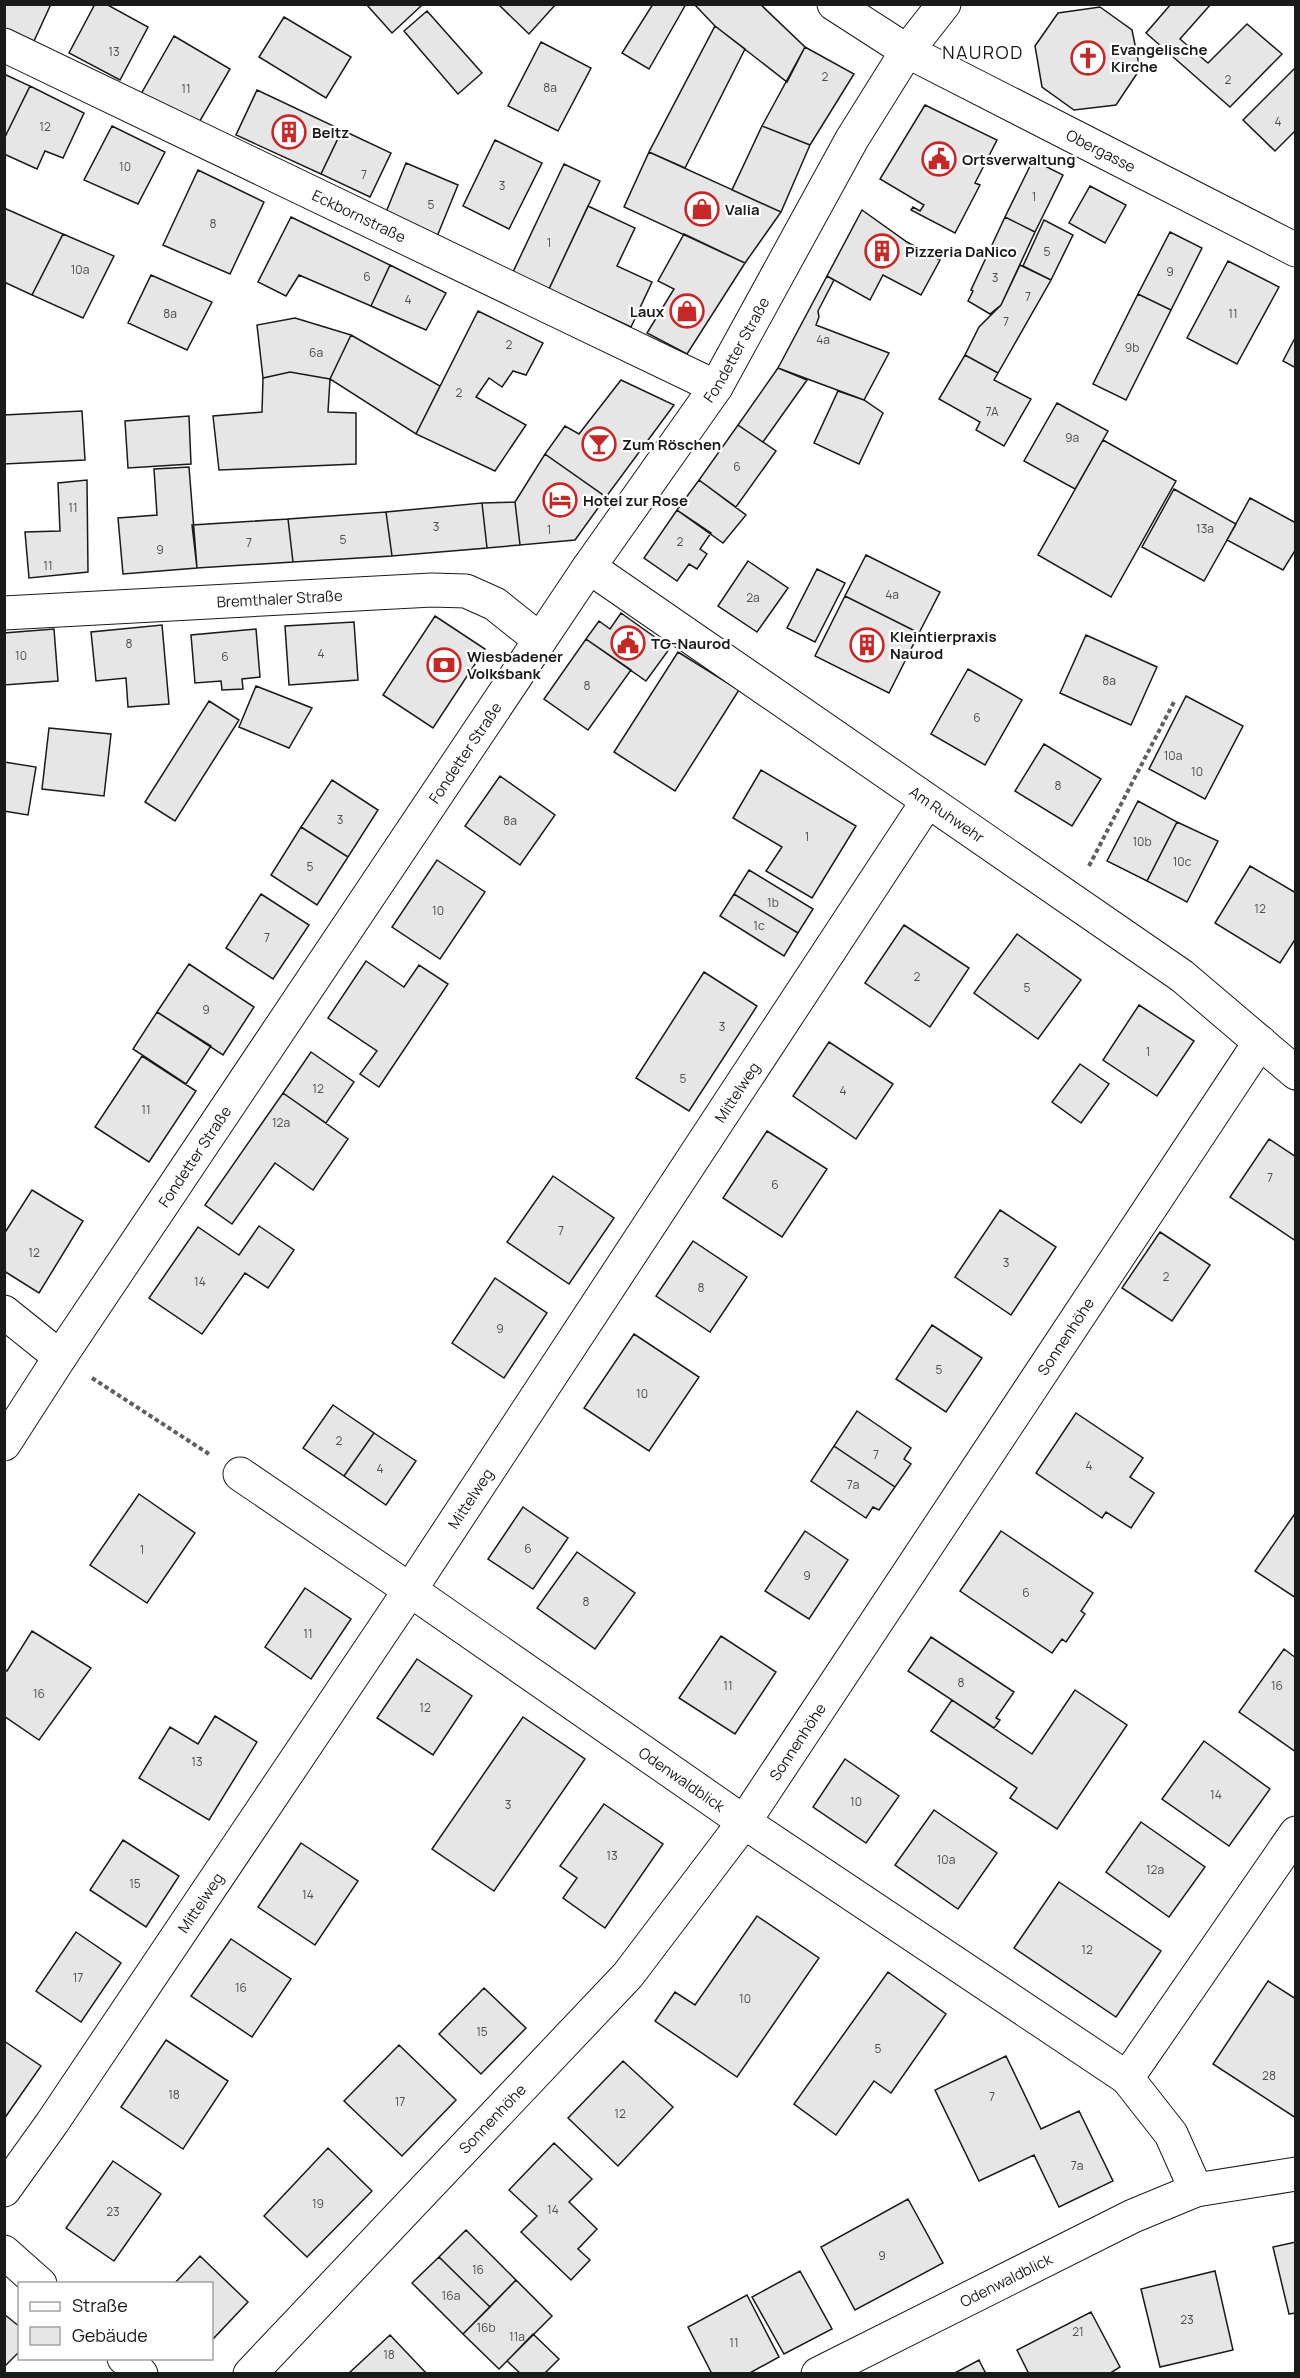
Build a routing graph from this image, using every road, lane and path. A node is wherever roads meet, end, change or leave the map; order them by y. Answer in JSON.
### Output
{"nodes":[{"id":1,"x":834,"y":4,"type":"edge"},
{"id":2,"x":944,"y":4,"type":"edge"},
{"id":3,"x":4,"y":45,"type":"edge"},
{"id":4,"x":907,"y":51,"type":"junction"},
{"id":5,"x":1296,"y":250,"type":"edge"},
{"id":6,"x":716,"y":387,"type":"junction"},
{"id":7,"x":589,"y":567,"type":"junction"},
{"id":8,"x":4,"y":613,"type":"edge"},
{"id":9,"x":540,"y":640,"type":"junction"},
{"id":10,"x":1175,"y":699,"type":"dead end"},
{"id":11,"x":927,"y":802,"type":"junction"},
{"id":12,"x":1072,"y":899,"type":"junction"},
{"id":13,"x":1260,"y":1042,"type":"junction"},
{"id":14,"x":1296,"y":1073,"type":"edge"},
{"id":15,"x":4,"y":1312,"type":"edge"},
{"id":16,"x":60,"y":1357,"type":"junction"},
{"id":17,"x":4,"y":1444,"type":"edge"},
{"id":18,"x":240,"y":1474,"type":"joint"},
{"id":19,"x":410,"y":1590,"type":"junction"},
{"id":20,"x":744,"y":1821,"type":"junction"},
{"id":21,"x":1296,"y":1833,"type":"edge"},
{"id":22,"x":1127,"y":2078,"type":"junction"},
{"id":23,"x":1296,"y":2174,"type":"edge"},
{"id":24,"x":4,"y":2190,"type":"edge"},
{"id":25,"x":1196,"y":2190,"type":"junction"},
{"id":26,"x":4,"y":2252,"type":"edge"},
{"id":27,"x":39,"y":2282,"type":"edge"},
{"id":28,"x":126,"y":2360,"type":"edge"},
{"id":29,"x":141,"y":2373,"type":"edge"},
{"id":30,"x":250,"y":2373,"type":"edge"},
{"id":31,"x":818,"y":2373,"type":"edge"}],
"edges":[{"from":1,"to":4,"type":"street","name":"Obergasse"},
{"from":2,"to":4,"type":"street","name":"Fondetter Straße"},
{"from":3,"to":6,"type":"street","name":"Eckbornstraße"},
{"from":4,"to":5,"type":"street","name":"Obergasse"},
{"from":4,"to":6,"type":"street","name":"Fondetter Straße"},
{"from":6,"to":7,"type":"street","name":"Fondetter Straße"},
{"from":7,"to":9,"type":"street","name":"Fondetter Straße"},
{"from":7,"to":11,"type":"street","name":"Am Ruhwehr"},
{"from":8,"to":9,"type":"street","name":"Bremthaler Straße"},
{"from":9,"to":16,"type":"street","name":"Fondetter Straße"},
{"from":10,"to":12,"type":"path"},
{"from":11,"to":12,"type":"street","name":"Am Ruhwehr"},
{"from":11,"to":19,"type":"street","name":"Mittelweg"},
{"from":12,"to":13,"type":"street","name":"Am Ruhwehr"},
{"from":13,"to":14,"type":"street","name":"Am Ruhwehr"},
{"from":13,"to":20,"type":"street","name":"Sonnenhöhe"},
{"from":15,"to":16,"type":"street"},
{"from":16,"to":17,"type":"street","name":"Fondetter Straße"},
{"from":16,"to":18,"type":"path"},
{"from":18,"to":19,"type":"street","name":"Odenwaldblick"},
{"from":19,"to":20,"type":"street","name":"Odenwaldblick"},
{"from":19,"to":24,"type":"street","name":"Mittelweg"},
{"from":20,"to":22,"type":"street","name":"Odenwaldblick"},
{"from":20,"to":30,"type":"street","name":"Sonnenhöhe"},
{"from":21,"to":22,"type":"street"},
{"from":22,"to":25,"type":"street","name":"Odenwaldblick"},
{"from":23,"to":25,"type":"street","name":"Odenwaldblick"},
{"from":25,"to":31,"type":"street","name":"Odenwaldblick"},
{"from":26,"to":27,"type":"street"},
{"from":28,"to":29,"type":"street"}]}
